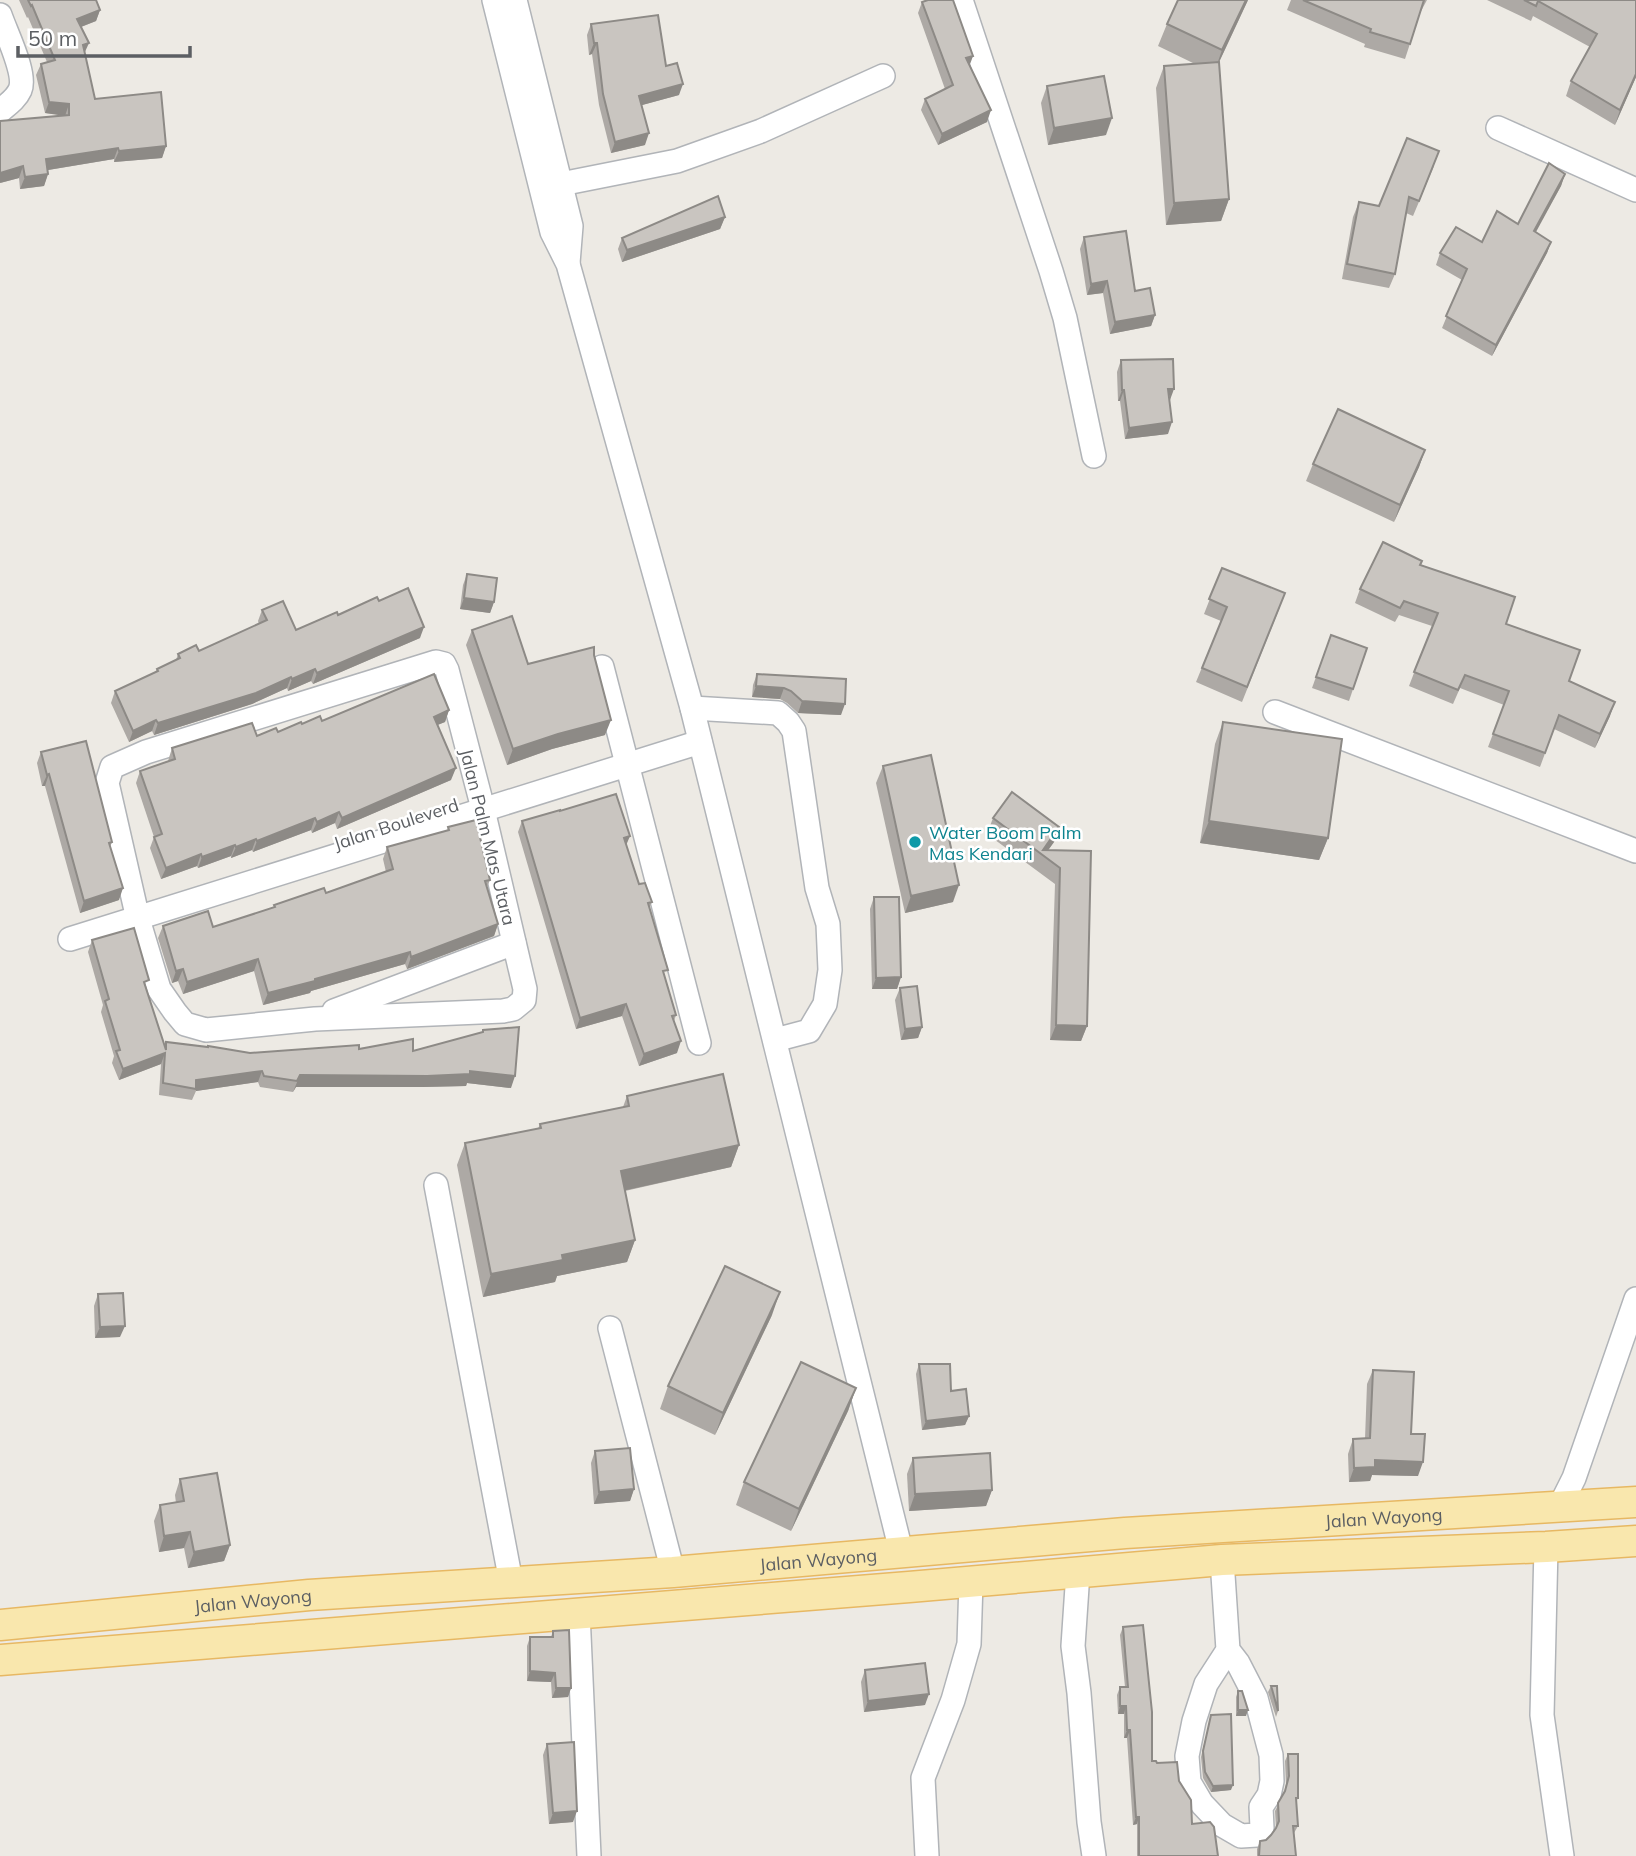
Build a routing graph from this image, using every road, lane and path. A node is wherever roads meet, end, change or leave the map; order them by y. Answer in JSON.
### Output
{"nodes":[{"id":1,"x":495,"y":0,"type":"edge"},
{"id":2,"x":515,"y":0,"type":"edge"},
{"id":3,"x":961,"y":0,"type":"edge"},
{"id":4,"x":0,"y":15,"type":"edge"},
{"id":5,"x":883,"y":76,"type":"dead end"},
{"id":6,"x":0,"y":111,"type":"edge"},
{"id":7,"x":1498,"y":128,"type":"dead end"},
{"id":8,"x":561,"y":184,"type":"junction"},
{"id":9,"x":1636,"y":190,"type":"edge"},
{"id":10,"x":568,"y":264,"type":"junction"},
{"id":11,"x":1094,"y":456,"type":"dead end"},
{"id":12,"x":602,"y":667,"type":"dead end"},
{"id":13,"x":1275,"y":712,"type":"dead end"},
{"id":14,"x":697,"y":726,"type":"junction"},
{"id":15,"x":626,"y":759,"type":"junction"},
{"id":16,"x":481,"y":803,"type":"junction"},
{"id":17,"x":1636,"y":851,"type":"edge"},
{"id":18,"x":137,"y":913,"type":"junction"},
{"id":19,"x":71,"y":939,"type":"dead end"},
{"id":20,"x":514,"y":943,"type":"junction"},
{"id":21,"x":315,"y":1019,"type":"junction"},
{"id":22,"x":775,"y":1040,"type":"junction"},
{"id":23,"x":699,"y":1043,"type":"dead end"},
{"id":24,"x":436,"y":1185,"type":"dead end"},
{"id":25,"x":1636,"y":1299,"type":"edge"},
{"id":26,"x":610,"y":1328,"type":"dead end"},
{"id":27,"x":1636,"y":1502,"type":"edge"},
{"id":28,"x":1560,"y":1506,"type":"junction"},
{"id":29,"x":1636,"y":1541,"type":"edge"},
{"id":30,"x":1546,"y":1547,"type":"junction"},
{"id":31,"x":901,"y":1551,"type":"junction"},
{"id":32,"x":1222,"y":1560,"type":"junction"},
{"id":33,"x":673,"y":1572,"type":"junction"},
{"id":34,"x":1078,"y":1572,"type":"junction"},
{"id":35,"x":971,"y":1582,"type":"junction"},
{"id":36,"x":511,"y":1583,"type":"junction"},
{"id":37,"x":578,"y":1613,"type":"junction"},
{"id":38,"x":0,"y":1625,"type":"edge"},
{"id":39,"x":1228,"y":1650,"type":"junction"},
{"id":40,"x":0,"y":1660,"type":"edge"},
{"id":41,"x":589,"y":1856,"type":"edge"},
{"id":42,"x":927,"y":1856,"type":"edge"},
{"id":43,"x":1094,"y":1856,"type":"edge"},
{"id":44,"x":1562,"y":1856,"type":"edge"}],
"edges":[{"from":1,"to":10,"type":"street"},
{"from":2,"to":8,"type":"street"},
{"from":3,"to":11,"type":"street"},
{"from":4,"to":6,"type":"street"},
{"from":5,"to":8,"type":"street"},
{"from":7,"to":9,"type":"street"},
{"from":8,"to":10,"type":"street"},
{"from":10,"to":14,"type":"street"},
{"from":12,"to":15,"type":"street"},
{"from":13,"to":17,"type":"street"},
{"from":14,"to":15,"type":"street","name":"Jalan Bouleverd"},
{"from":14,"to":22,"type":"street"},
{"from":14,"to":22,"type":"street"},
{"from":15,"to":16,"type":"street","name":"Jalan Bouleverd"},
{"from":15,"to":23,"type":"street"},
{"from":16,"to":18,"type":"street","name":"Jalan Bouleverd"},
{"from":16,"to":18,"type":"street","name":"Jalan Palm Mas Utara"},
{"from":16,"to":20,"type":"street","name":"Jalan Palm Mas Utara"},
{"from":18,"to":19,"type":"street","name":"Jalan Bouleverd"},
{"from":18,"to":21,"type":"street","name":"Jalan Palm Mas Utara"},
{"from":20,"to":21,"type":"street"},
{"from":20,"to":21,"type":"street","name":"Jalan Palm Mas Utara"},
{"from":22,"to":31,"type":"street"},
{"from":24,"to":36,"type":"street"},
{"from":25,"to":28,"type":"street"},
{"from":26,"to":33,"type":"street"},
{"from":27,"to":28,"type":"main road","name":"Jalan Wayong"},
{"from":28,"to":31,"type":"main road","name":"Jalan Wayong"},
{"from":29,"to":30,"type":"main road","name":"Jalan Wayong"},
{"from":30,"to":32,"type":"main road","name":"Jalan Wayong"},
{"from":30,"to":44,"type":"street"},
{"from":31,"to":33,"type":"main road","name":"Jalan Wayong"},
{"from":32,"to":34,"type":"main road","name":"Jalan Wayong"},
{"from":32,"to":39,"type":"street"},
{"from":33,"to":36,"type":"main road","name":"Jalan Wayong"},
{"from":34,"to":35,"type":"main road","name":"Jalan Wayong"},
{"from":34,"to":43,"type":"street"},
{"from":35,"to":37,"type":"main road","name":"Jalan Wayong"},
{"from":35,"to":42,"type":"street"},
{"from":36,"to":38,"type":"main road","name":"Jalan Wayong"},
{"from":37,"to":40,"type":"main road","name":"Jalan Wayong"},
{"from":37,"to":41,"type":"street"},
{"from":39,"to":39,"type":"street"}]}
